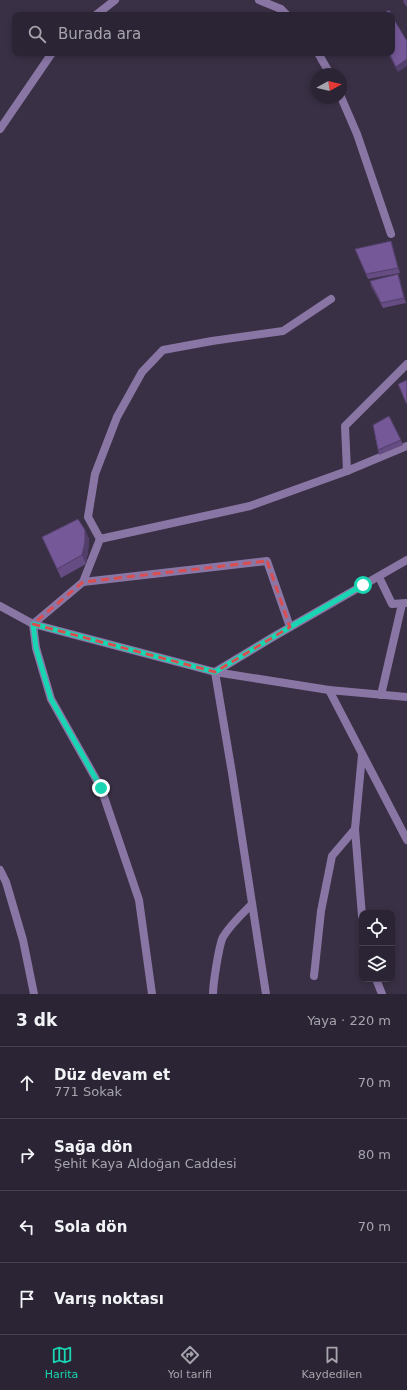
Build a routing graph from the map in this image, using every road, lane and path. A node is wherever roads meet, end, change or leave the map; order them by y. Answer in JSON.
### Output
{"nodes":[{"id":1,"x":115,"y":0,"type":"edge"},
{"id":2,"x":259,"y":0,"type":"edge"},
{"id":3,"x":100,"y":12,"type":"edge"},
{"id":4,"x":284,"y":12,"type":"edge"},
{"id":5,"x":50,"y":56,"type":"edge"},
{"id":6,"x":320,"y":56,"type":"edge"},
{"id":7,"x":327,"y":68,"type":"edge"},
{"id":8,"x":344,"y":104,"type":"edge"},
{"id":9,"x":0,"y":129,"type":"edge"},
{"id":10,"x":391,"y":234,"type":"dead end"},
{"id":11,"x":331,"y":299,"type":"dead end"},
{"id":12,"x":407,"y":364,"type":"edge"},
{"id":13,"x":407,"y":446,"type":"edge"},
{"id":14,"x":347,"y":472,"type":"junction"},
{"id":15,"x":100,"y":539,"type":"junction"},
{"id":16,"x":407,"y":560,"type":"edge"},
{"id":17,"x":379,"y":577,"type":"junction"},
{"id":18,"x":84,"y":582,"type":"junction"},
{"id":19,"x":405,"y":604,"type":"edge"},
{"id":20,"x":0,"y":606,"type":"edge"},
{"id":21,"x":33,"y":624,"type":"junction"},
{"id":22,"x":290,"y":627,"type":"junction"},
{"id":23,"x":215,"y":672,"type":"junction"},
{"id":24,"x":329,"y":690,"type":"junction"},
{"id":25,"x":381,"y":694,"type":"junction"},
{"id":26,"x":407,"y":697,"type":"edge"},
{"id":27,"x":362,"y":755,"type":"junction"},
{"id":28,"x":355,"y":829,"type":"junction"},
{"id":29,"x":407,"y":840,"type":"edge"},
{"id":30,"x":0,"y":870,"type":"edge"},
{"id":31,"x":252,"y":904,"type":"junction"},
{"id":32,"x":362,"y":910,"type":"edge"},
{"id":33,"x":314,"y":976,"type":"dead end"},
{"id":34,"x":377,"y":982,"type":"edge"},
{"id":35,"x":34,"y":994,"type":"edge"},
{"id":36,"x":152,"y":994,"type":"edge"},
{"id":37,"x":213,"y":994,"type":"edge"},
{"id":38,"x":266,"y":994,"type":"edge"},
{"id":39,"x":382,"y":994,"type":"edge"}],
"edges":[{"from":1,"to":3,"type":"street"},
{"from":2,"to":4,"type":"street"},
{"from":5,"to":9,"type":"street"},
{"from":6,"to":7,"type":"street"},
{"from":8,"to":10,"type":"street"},
{"from":11,"to":15,"type":"street"},
{"from":12,"to":14,"type":"street"},
{"from":13,"to":14,"type":"street"},
{"from":14,"to":15,"type":"street"},
{"from":15,"to":18,"type":"street"},
{"from":16,"to":17,"type":"street"},
{"from":17,"to":19,"type":"street"},
{"from":17,"to":22,"type":"street"},
{"from":18,"to":21,"type":"street"},
{"from":18,"to":22,"type":"street"},
{"from":19,"to":25,"type":"street"},
{"from":20,"to":21,"type":"street"},
{"from":21,"to":23,"type":"street"},
{"from":21,"to":36,"type":"street"},
{"from":22,"to":23,"type":"street"},
{"from":23,"to":24,"type":"street"},
{"from":23,"to":31,"type":"street"},
{"from":24,"to":25,"type":"street"},
{"from":24,"to":27,"type":"street"},
{"from":25,"to":26,"type":"street"},
{"from":27,"to":28,"type":"street"},
{"from":27,"to":29,"type":"street"},
{"from":28,"to":32,"type":"street"},
{"from":28,"to":33,"type":"street"},
{"from":30,"to":35,"type":"street"},
{"from":31,"to":37,"type":"street"},
{"from":31,"to":38,"type":"street"},
{"from":34,"to":39,"type":"street"}]}
